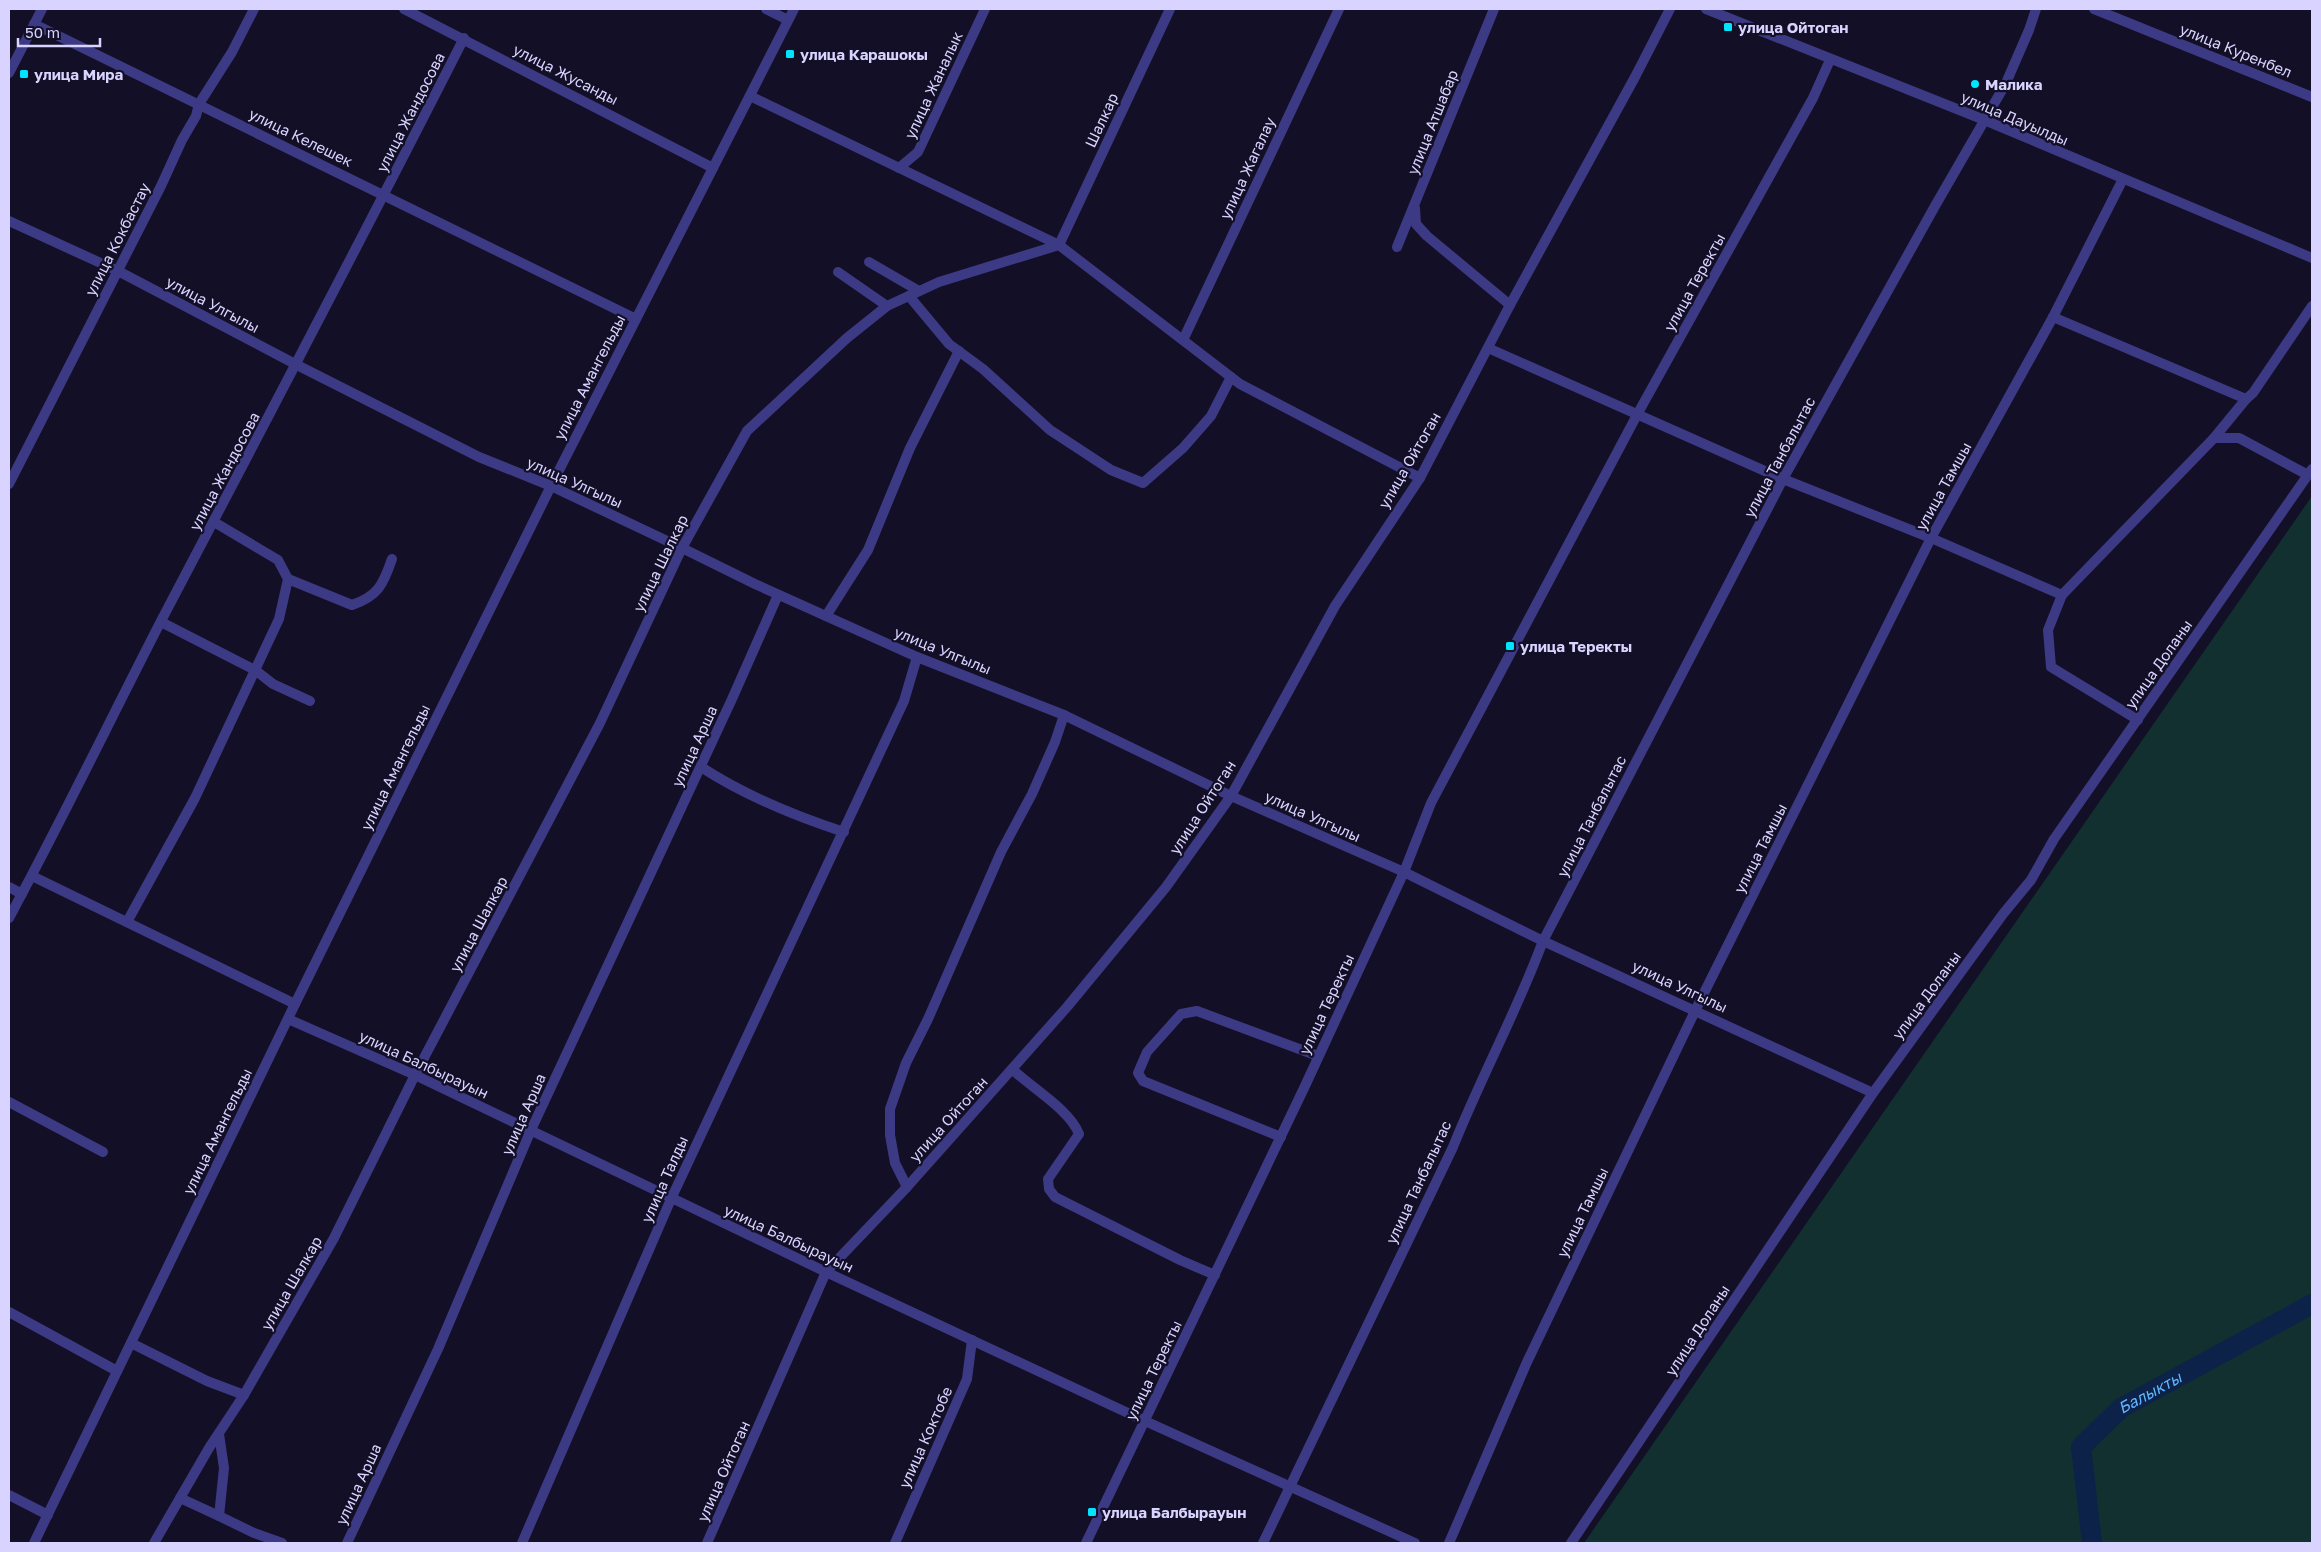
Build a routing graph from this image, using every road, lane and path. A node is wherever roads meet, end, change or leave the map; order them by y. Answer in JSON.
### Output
{"nodes":[{"id":1,"x":42,"y":9,"type":"edge"},
{"id":2,"x":254,"y":9,"type":"edge"},
{"id":3,"x":404,"y":9,"type":"edge"},
{"id":4,"x":766,"y":9,"type":"edge"},
{"id":5,"x":794,"y":9,"type":"edge"},
{"id":6,"x":985,"y":9,"type":"edge"},
{"id":7,"x":1170,"y":9,"type":"edge"},
{"id":8,"x":1339,"y":9,"type":"edge"},
{"id":9,"x":1494,"y":9,"type":"edge"},
{"id":10,"x":1670,"y":9,"type":"edge"},
{"id":11,"x":1706,"y":9,"type":"edge"},
{"id":12,"x":2036,"y":9,"type":"edge"},
{"id":13,"x":2094,"y":9,"type":"edge"},
{"id":14,"x":788,"y":20,"type":"junction"},
{"id":15,"x":34,"y":24,"type":"junction"},
{"id":16,"x":464,"y":38,"type":"junction"},
{"id":17,"x":1830,"y":60,"type":"junction"},
{"id":18,"x":9,"y":73,"type":"edge"},
{"id":19,"x":750,"y":96,"type":"junction"},
{"id":20,"x":2312,"y":97,"type":"edge"},
{"id":21,"x":199,"y":104,"type":"junction"},
{"id":22,"x":1985,"y":121,"type":"junction"},
{"id":23,"x":713,"y":168,"type":"junction"},
{"id":24,"x":899,"y":168,"type":"junction"},
{"id":25,"x":2123,"y":179,"type":"junction"},
{"id":26,"x":384,"y":195,"type":"junction"},
{"id":27,"x":1414,"y":204,"type":"junction"},
{"id":28,"x":9,"y":221,"type":"edge"},
{"id":29,"x":1059,"y":245,"type":"junction"},
{"id":30,"x":1397,"y":247,"type":"dead end"},
{"id":31,"x":2312,"y":258,"type":"edge"},
{"id":32,"x":869,"y":262,"type":"dead end"},
{"id":33,"x":118,"y":271,"type":"junction"},
{"id":34,"x":838,"y":272,"type":"dead end"},
{"id":35,"x":919,"y":291,"type":"junction"},
{"id":36,"x":908,"y":296,"type":"junction"},
{"id":37,"x":1510,"y":305,"type":"junction"},
{"id":38,"x":887,"y":306,"type":"junction"},
{"id":39,"x":2312,"y":306,"type":"edge"},
{"id":40,"x":2053,"y":317,"type":"junction"},
{"id":41,"x":636,"y":319,"type":"junction"},
{"id":42,"x":1183,"y":340,"type":"junction"},
{"id":43,"x":1488,"y":348,"type":"junction"},
{"id":44,"x":959,"y":351,"type":"junction"},
{"id":45,"x":296,"y":365,"type":"junction"},
{"id":46,"x":1231,"y":377,"type":"junction"},
{"id":47,"x":2246,"y":399,"type":"junction"},
{"id":48,"x":1638,"y":413,"type":"junction"},
{"id":49,"x":2214,"y":438,"type":"junction"},
{"id":50,"x":2310,"y":472,"type":"edge"},
{"id":51,"x":1420,"y":478,"type":"junction"},
{"id":52,"x":1783,"y":479,"type":"junction"},
{"id":53,"x":9,"y":484,"type":"edge"},
{"id":54,"x":551,"y":486,"type":"junction"},
{"id":55,"x":214,"y":522,"type":"junction"},
{"id":56,"x":1931,"y":538,"type":"junction"},
{"id":57,"x":682,"y":548,"type":"junction"},
{"id":58,"x":392,"y":559,"type":"dead end"},
{"id":59,"x":288,"y":579,"type":"junction"},
{"id":60,"x":778,"y":595,"type":"junction"},
{"id":61,"x":2062,"y":595,"type":"junction"},
{"id":62,"x":826,"y":616,"type":"junction"},
{"id":63,"x":161,"y":622,"type":"junction"},
{"id":64,"x":917,"y":657,"type":"junction"},
{"id":65,"x":255,"y":670,"type":"junction"},
{"id":66,"x":310,"y":701,"type":"dead end"},
{"id":67,"x":1064,"y":715,"type":"junction"},
{"id":68,"x":2138,"y":720,"type":"junction"},
{"id":69,"x":701,"y":767,"type":"junction"},
{"id":70,"x":1231,"y":796,"type":"junction"},
{"id":71,"x":844,"y":832,"type":"junction"},
{"id":72,"x":1404,"y":872,"type":"junction"},
{"id":73,"x":32,"y":876,"type":"junction"},
{"id":74,"x":9,"y":886,"type":"edge"},
{"id":75,"x":22,"y":894,"type":"junction"},
{"id":76,"x":9,"y":918,"type":"edge"},
{"id":77,"x":126,"y":922,"type":"junction"},
{"id":78,"x":1543,"y":941,"type":"junction"},
{"id":79,"x":295,"y":1004,"type":"junction"},
{"id":80,"x":1696,"y":1009,"type":"junction"},
{"id":81,"x":288,"y":1019,"type":"junction"},
{"id":82,"x":1318,"y":1056,"type":"junction"},
{"id":83,"x":1013,"y":1070,"type":"junction"},
{"id":84,"x":415,"y":1075,"type":"junction"},
{"id":85,"x":1873,"y":1093,"type":"junction"},
{"id":86,"x":9,"y":1102,"type":"edge"},
{"id":87,"x":531,"y":1130,"type":"junction"},
{"id":88,"x":1281,"y":1136,"type":"junction"},
{"id":89,"x":103,"y":1152,"type":"dead end"},
{"id":90,"x":907,"y":1187,"type":"junction"},
{"id":91,"x":671,"y":1199,"type":"junction"},
{"id":92,"x":826,"y":1272,"type":"junction"},
{"id":93,"x":1215,"y":1275,"type":"junction"},
{"id":94,"x":9,"y":1312,"type":"edge"},
{"id":95,"x":972,"y":1340,"type":"junction"},
{"id":96,"x":130,"y":1343,"type":"junction"},
{"id":97,"x":117,"y":1371,"type":"junction"},
{"id":98,"x":244,"y":1395,"type":"junction"},
{"id":99,"x":1145,"y":1421,"type":"junction"},
{"id":100,"x":218,"y":1434,"type":"junction"},
{"id":101,"x":1289,"y":1486,"type":"junction"},
{"id":102,"x":9,"y":1495,"type":"edge"},
{"id":103,"x":180,"y":1498,"type":"junction"},
{"id":104,"x":48,"y":1514,"type":"junction"},
{"id":105,"x":219,"y":1516,"type":"junction"},
{"id":106,"x":34,"y":1543,"type":"edge"},
{"id":107,"x":154,"y":1543,"type":"edge"},
{"id":108,"x":282,"y":1543,"type":"edge"},
{"id":109,"x":347,"y":1543,"type":"edge"},
{"id":110,"x":522,"y":1543,"type":"edge"},
{"id":111,"x":707,"y":1543,"type":"edge"},
{"id":112,"x":895,"y":1543,"type":"edge"},
{"id":113,"x":1086,"y":1543,"type":"edge"},
{"id":114,"x":1263,"y":1543,"type":"edge"},
{"id":115,"x":1415,"y":1543,"type":"edge"},
{"id":116,"x":1449,"y":1543,"type":"edge"},
{"id":117,"x":1571,"y":1543,"type":"edge"}],
"edges":[{"from":1,"to":15,"type":"street"},
{"from":2,"to":21,"type":"street","name":"улица Кокбастау"},
{"from":3,"to":16,"type":"street","name":"улица Жусанды"},
{"from":4,"to":14,"type":"street"},
{"from":5,"to":14,"type":"street","name":"улица Амангельды"},
{"from":6,"to":24,"type":"street","name":"улица Жаналык"},
{"from":7,"to":29,"type":"street","name":"Шалкар"},
{"from":8,"to":42,"type":"street","name":"улица Жагалау"},
{"from":9,"to":27,"type":"street","name":"улица Атшабар"},
{"from":10,"to":37,"type":"street","name":"улица Ойтоган"},
{"from":11,"to":17,"type":"street","name":"улица Дауылды"},
{"from":12,"to":22,"type":"street","name":"улица Танбалытас"},
{"from":13,"to":20,"type":"street","name":"улица Куренбел"},
{"from":14,"to":19,"type":"street","name":"улица Амангельды"},
{"from":15,"to":18,"type":"street"},
{"from":15,"to":21,"type":"street","name":"улица Келешек"},
{"from":16,"to":23,"type":"street","name":"улица Жусанды"},
{"from":16,"to":26,"type":"street","name":"улица Жандосова"},
{"from":17,"to":22,"type":"street","name":"улица Дауылды"},
{"from":17,"to":48,"type":"street","name":"улица Теректы"},
{"from":19,"to":23,"type":"street","name":"улица Амангельды"},
{"from":19,"to":24,"type":"street"},
{"from":21,"to":26,"type":"street","name":"улица Келешек"},
{"from":21,"to":33,"type":"street","name":"улица Кокбастау"},
{"from":22,"to":25,"type":"street","name":"улица Дауылды"},
{"from":22,"to":52,"type":"street","name":"улица Танбалытас"},
{"from":23,"to":41,"type":"street","name":"улица Амангельды"},
{"from":24,"to":29,"type":"street"},
{"from":25,"to":31,"type":"street","name":"улица Дауылды"},
{"from":25,"to":40,"type":"street","name":"улица Тамшы"},
{"from":26,"to":41,"type":"street","name":"улица Келешек"},
{"from":26,"to":45,"type":"street","name":"улица Жандосова"},
{"from":27,"to":30,"type":"street","name":"улица Атшабар"},
{"from":27,"to":37,"type":"street"},
{"from":28,"to":33,"type":"street","name":"улица Улгылы"},
{"from":29,"to":35,"type":"street","name":"улица Шалкар"},
{"from":29,"to":42,"type":"street"},
{"from":32,"to":35,"type":"street"},
{"from":33,"to":45,"type":"street","name":"улица Улгылы"},
{"from":33,"to":53,"type":"street","name":"улица Кокбастау"},
{"from":34,"to":38,"type":"street"},
{"from":35,"to":36,"type":"street","name":"улица Шалкар"},
{"from":36,"to":38,"type":"street","name":"улица Шалкар"},
{"from":36,"to":44,"type":"street"},
{"from":37,"to":43,"type":"street","name":"улица Ойтоган"},
{"from":38,"to":57,"type":"street","name":"улица Шалкар"},
{"from":39,"to":47,"type":"street"},
{"from":40,"to":47,"type":"street"},
{"from":40,"to":56,"type":"street","name":"улица Тамшы"},
{"from":41,"to":54,"type":"street","name":"улица Амангельды"},
{"from":42,"to":46,"type":"street"},
{"from":43,"to":48,"type":"street"},
{"from":43,"to":51,"type":"street","name":"улица Ойтоган"},
{"from":44,"to":46,"type":"street"},
{"from":44,"to":62,"type":"street"},
{"from":45,"to":54,"type":"street","name":"улица Улгылы"},
{"from":45,"to":55,"type":"street","name":"улица Жандосова"},
{"from":46,"to":51,"type":"street"},
{"from":47,"to":49,"type":"street"},
{"from":48,"to":52,"type":"street"},
{"from":48,"to":72,"type":"street","name":"улица Теректы"},
{"from":49,"to":50,"type":"street"},
{"from":49,"to":61,"type":"street"},
{"from":50,"to":68,"type":"street","name":"улица Доланы"},
{"from":51,"to":70,"type":"street","name":"улица Ойтоган"},
{"from":52,"to":56,"type":"street"},
{"from":52,"to":78,"type":"street","name":"улица Танбалытас"},
{"from":54,"to":57,"type":"street","name":"улица Улгылы"},
{"from":54,"to":79,"type":"street","name":"улица Амангельды"},
{"from":55,"to":59,"type":"street"},
{"from":55,"to":63,"type":"street","name":"улица Жандосова"},
{"from":56,"to":61,"type":"street"},
{"from":56,"to":80,"type":"street","name":"улица Тамшы"},
{"from":57,"to":60,"type":"street","name":"улица Улгылы"},
{"from":57,"to":84,"type":"street","name":"улица Шалкар"},
{"from":58,"to":59,"type":"street"},
{"from":59,"to":65,"type":"street"},
{"from":60,"to":62,"type":"street","name":"улица Улгылы"},
{"from":60,"to":69,"type":"street","name":"улица Арша"},
{"from":61,"to":68,"type":"street"},
{"from":62,"to":64,"type":"street","name":"улица Улгылы"},
{"from":63,"to":65,"type":"street"},
{"from":63,"to":73,"type":"street","name":"улица Жандосова"},
{"from":64,"to":67,"type":"street","name":"улица Улгылы"},
{"from":64,"to":71,"type":"street","name":"улица Талды"},
{"from":65,"to":66,"type":"street"},
{"from":65,"to":77,"type":"street"},
{"from":67,"to":70,"type":"street","name":"улица Улгылы"},
{"from":67,"to":90,"type":"street"},
{"from":68,"to":85,"type":"street","name":"улица Доланы"},
{"from":69,"to":71,"type":"street"},
{"from":69,"to":87,"type":"street","name":"улица Арша"},
{"from":70,"to":72,"type":"street","name":"улица Улгылы"},
{"from":70,"to":83,"type":"street","name":"улица Ойтоган"},
{"from":71,"to":91,"type":"street","name":"улица Талды"},
{"from":72,"to":78,"type":"street","name":"улица Улгылы"},
{"from":72,"to":82,"type":"street","name":"улица Теректы"},
{"from":73,"to":75,"type":"street","name":"улица Жандосова"},
{"from":73,"to":77,"type":"street"},
{"from":74,"to":75,"type":"street"},
{"from":75,"to":76,"type":"street","name":"улица Жандосова"},
{"from":77,"to":79,"type":"street"},
{"from":78,"to":80,"type":"street","name":"улица Улгылы"},
{"from":78,"to":101,"type":"street","name":"улица Танбалытас"},
{"from":79,"to":81,"type":"street","name":"улица Амангельды"},
{"from":80,"to":85,"type":"street","name":"улица Улгылы"},
{"from":80,"to":116,"type":"street","name":"улица Тамшы"},
{"from":81,"to":84,"type":"street","name":"улица Балбырауын"},
{"from":81,"to":96,"type":"street","name":"улица Амангельды"},
{"from":82,"to":88,"type":"street","name":"улица Теректы"},
{"from":82,"to":88,"type":"street"},
{"from":83,"to":90,"type":"street","name":"улица Ойтоган"},
{"from":83,"to":93,"type":"street"},
{"from":84,"to":87,"type":"street","name":"улица Балбырауын"},
{"from":84,"to":98,"type":"street","name":"улица Шалкар"},
{"from":85,"to":117,"type":"street","name":"улица Доланы"},
{"from":86,"to":89,"type":"street"},
{"from":87,"to":91,"type":"street","name":"улица Балбырауын"},
{"from":87,"to":109,"type":"street","name":"улица Арша"},
{"from":88,"to":93,"type":"street","name":"улица Теректы"},
{"from":90,"to":92,"type":"street","name":"улица Ойтоган"},
{"from":91,"to":92,"type":"street","name":"улица Балбырауын"},
{"from":91,"to":110,"type":"street","name":"улица Талды"},
{"from":92,"to":95,"type":"street","name":"улица Балбырауын"},
{"from":92,"to":111,"type":"street","name":"улица Ойтоган"},
{"from":93,"to":99,"type":"street","name":"улица Теректы"},
{"from":94,"to":97,"type":"street"},
{"from":95,"to":99,"type":"street","name":"улица Балбырауын"},
{"from":95,"to":112,"type":"street","name":"улица Коктобе"},
{"from":96,"to":97,"type":"street","name":"улица Амангельды"},
{"from":96,"to":98,"type":"street"},
{"from":97,"to":104,"type":"street","name":"улица Амангельды"},
{"from":98,"to":100,"type":"street","name":"улица Шалкар"},
{"from":99,"to":101,"type":"street","name":"улица Балбырауын"},
{"from":99,"to":113,"type":"street","name":"улица Теректы"},
{"from":100,"to":103,"type":"street","name":"улица Шалкар"},
{"from":100,"to":105,"type":"street"},
{"from":101,"to":114,"type":"street","name":"улица Танбалытас"},
{"from":101,"to":115,"type":"street","name":"улица Балбырауын"},
{"from":102,"to":104,"type":"street"},
{"from":103,"to":105,"type":"street"},
{"from":103,"to":107,"type":"street","name":"улица Шалкар"},
{"from":104,"to":106,"type":"street","name":"улица Амангельды"},
{"from":105,"to":108,"type":"street"}]}
